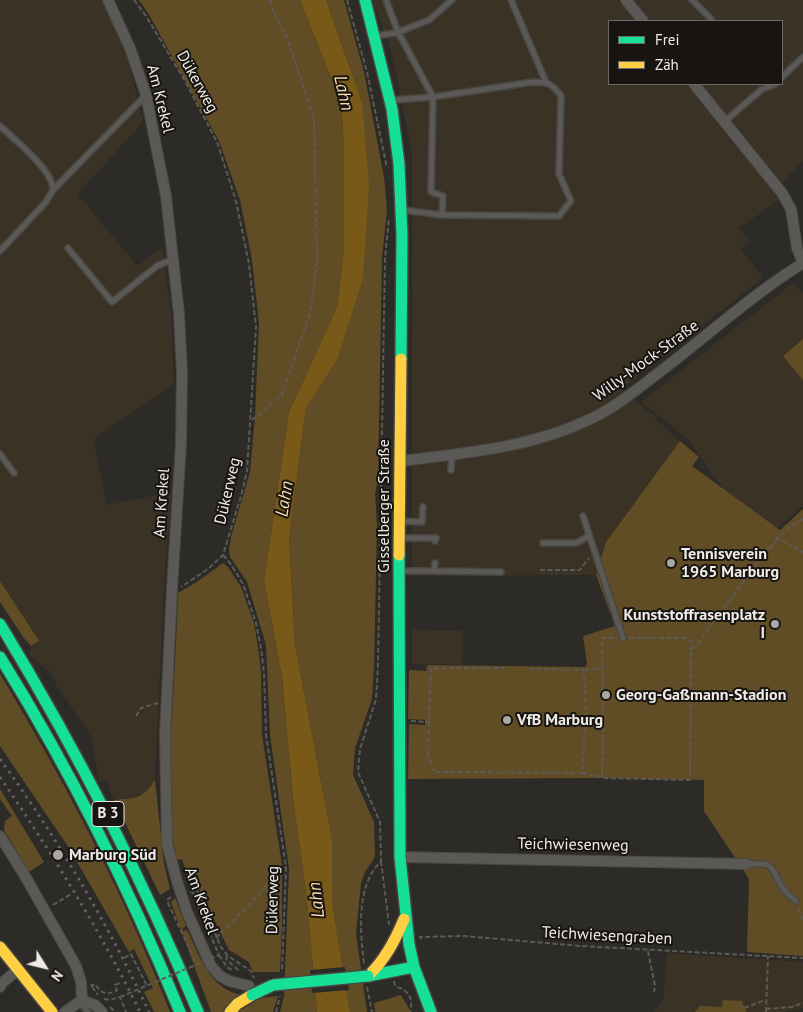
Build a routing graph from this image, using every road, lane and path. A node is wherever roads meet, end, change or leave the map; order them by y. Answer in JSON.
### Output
{"nodes":[{"id":1,"x":108,"y":0,"type":"edge"},
{"id":2,"x":134,"y":0,"type":"edge"},
{"id":3,"x":270,"y":0,"type":"edge"},
{"id":4,"x":347,"y":0,"type":"edge"},
{"id":5,"x":365,"y":0,"type":"edge"},
{"id":6,"x":386,"y":0,"type":"edge"},
{"id":7,"x":452,"y":0,"type":"edge"},
{"id":8,"x":510,"y":0,"type":"edge"},
{"id":9,"x":626,"y":0,"type":"edge"},
{"id":10,"x":692,"y":0,"type":"edge"},
{"id":11,"x":710,"y":19,"type":"dead end"},
{"id":12,"x":642,"y":20,"type":"edge"},
{"id":13,"x":398,"y":32,"type":"junction"},
{"id":14,"x":374,"y":36,"type":"junction"},
{"id":15,"x":803,"y":57,"type":"edge"},
{"id":16,"x":783,"y":77,"type":"edge"},
{"id":17,"x":546,"y":82,"type":"junction"},
{"id":18,"x":695,"y":85,"type":"edge"},
{"id":19,"x":773,"y":85,"type":"edge"},
{"id":20,"x":146,"y":95,"type":"junction"},
{"id":21,"x":434,"y":97,"type":"junction"},
{"id":22,"x":390,"y":100,"type":"junction"},
{"id":23,"x":724,"y":122,"type":"junction"},
{"id":24,"x":0,"y":126,"type":"edge"},
{"id":25,"x":388,"y":175,"type":"dead end"},
{"id":26,"x":53,"y":190,"type":"junction"},
{"id":27,"x":395,"y":211,"type":"junction"},
{"id":28,"x":442,"y":215,"type":"junction"},
{"id":29,"x":68,"y":248,"type":"dead end"},
{"id":30,"x":0,"y":251,"type":"edge"},
{"id":31,"x":173,"y":259,"type":"junction"},
{"id":32,"x":803,"y":263,"type":"edge"},
{"id":33,"x":251,"y":420,"type":"junction"},
{"id":34,"x":0,"y":454,"type":"edge"},
{"id":35,"x":452,"y":455,"type":"junction"},
{"id":36,"x":401,"y":461,"type":"junction"},
{"id":37,"x":451,"y":470,"type":"dead end"},
{"id":38,"x":14,"y":472,"type":"dead end"},
{"id":39,"x":423,"y":507,"type":"dead end"},
{"id":40,"x":583,"y":516,"type":"dead end"},
{"id":41,"x":803,"y":519,"type":"edge"},
{"id":42,"x":400,"y":521,"type":"junction"},
{"id":43,"x":590,"y":536,"type":"junction"},
{"id":44,"x":400,"y":538,"type":"junction"},
{"id":45,"x":777,"y":538,"type":"junction"},
{"id":46,"x":436,"y":541,"type":"dead end"},
{"id":47,"x":543,"y":543,"type":"dead end"},
{"id":48,"x":803,"y":552,"type":"edge"},
{"id":49,"x":223,"y":555,"type":"junction"},
{"id":50,"x":596,"y":555,"type":"junction"},
{"id":51,"x":435,"y":563,"type":"dead end"},
{"id":52,"x":540,"y":570,"type":"dead end"},
{"id":53,"x":400,"y":571,"type":"junction"},
{"id":54,"x":434,"y":571,"type":"junction"},
{"id":55,"x":501,"y":572,"type":"dead end"},
{"id":56,"x":172,"y":589,"type":"junction"},
{"id":57,"x":0,"y":624,"type":"edge"},
{"id":58,"x":623,"y":638,"type":"junction"},
{"id":59,"x":691,"y":650,"type":"junction"},
{"id":60,"x":0,"y":657,"type":"edge"},
{"id":61,"x":504,"y":668,"type":"dead end"},
{"id":62,"x":602,"y":668,"type":"junction"},
{"id":63,"x":529,"y":669,"type":"dead end"},
{"id":64,"x":584,"y":670,"type":"junction"},
{"id":65,"x":167,"y":704,"type":"junction"},
{"id":66,"x":586,"y":715,"type":"junction"},
{"id":67,"x":136,"y":716,"type":"dead end"},
{"id":68,"x":401,"y":721,"type":"junction"},
{"id":69,"x":429,"y":722,"type":"junction"},
{"id":70,"x":603,"y":729,"type":"junction"},
{"id":71,"x":582,"y":773,"type":"junction"},
{"id":72,"x":602,"y":778,"type":"junction"},
{"id":73,"x":0,"y":836,"type":"edge"},
{"id":74,"x":400,"y":857,"type":"junction"},
{"id":75,"x":380,"y":861,"type":"junction"},
{"id":76,"x":746,"y":864,"type":"joint"},
{"id":77,"x":286,"y":867,"type":"junction"},
{"id":78,"x":71,"y":894,"type":"dead end"},
{"id":79,"x":796,"y":901,"type":"joint"},
{"id":80,"x":168,"y":903,"type":"dead end"},
{"id":81,"x":45,"y":910,"type":"junction"},
{"id":82,"x":405,"y":916,"type":"junction"},
{"id":83,"x":803,"y":920,"type":"edge"},
{"id":84,"x":390,"y":931,"type":"dead end"},
{"id":85,"x":216,"y":938,"type":"junction"},
{"id":86,"x":421,"y":942,"type":"dead end"},
{"id":87,"x":0,"y":947,"type":"edge"},
{"id":88,"x":648,"y":950,"type":"junction"},
{"id":89,"x":219,"y":955,"type":"junction"},
{"id":90,"x":768,"y":956,"type":"junction"},
{"id":91,"x":124,"y":958,"type":"dead end"},
{"id":92,"x":803,"y":958,"type":"edge"},
{"id":93,"x":197,"y":965,"type":"junction"},
{"id":94,"x":414,"y":967,"type":"junction"},
{"id":95,"x":236,"y":968,"type":"dead end"},
{"id":96,"x":18,"y":970,"type":"junction"},
{"id":97,"x":232,"y":971,"type":"dead end"},
{"id":98,"x":282,"y":972,"type":"dead end"},
{"id":99,"x":366,"y":976,"type":"junction"},
{"id":100,"x":120,"y":983,"type":"dead end"},
{"id":101,"x":147,"y":986,"type":"junction"},
{"id":102,"x":395,"y":986,"type":"dead end"},
{"id":103,"x":0,"y":987,"type":"edge"},
{"id":104,"x":250,"y":990,"type":"junction"},
{"id":105,"x":654,"y":992,"type":"dead end"},
{"id":106,"x":280,"y":996,"type":"dead end"},
{"id":107,"x":120,"y":997,"type":"junction"},
{"id":108,"x":765,"y":1000,"type":"junction"},
{"id":109,"x":803,"y":1003,"type":"edge"},
{"id":110,"x":78,"y":1007,"type":"edge"},
{"id":111,"x":744,"y":1008,"type":"dead end"},
{"id":112,"x":766,"y":1010,"type":"edge"},
{"id":113,"x":52,"y":1012,"type":"edge"},
{"id":114,"x":102,"y":1012,"type":"edge"},
{"id":115,"x":126,"y":1012,"type":"edge"},
{"id":116,"x":180,"y":1012,"type":"edge"},
{"id":117,"x":198,"y":1012,"type":"edge"},
{"id":118,"x":230,"y":1012,"type":"edge"},
{"id":119,"x":276,"y":1012,"type":"edge"},
{"id":120,"x":372,"y":1012,"type":"edge"},
{"id":121,"x":411,"y":1012,"type":"edge"},
{"id":122,"x":431,"y":1012,"type":"edge"}],
"edges":[{"from":1,"to":20,"type":"street","name":"Am Krekel"},
{"from":2,"to":33,"type":"path","name":"Dükerweg"},
{"from":3,"to":33,"type":"path"},
{"from":4,"to":25,"type":"path"},
{"from":5,"to":14,"type":"main road","name":"Gisselberger Straße"},
{"from":6,"to":13,"type":"lane"},
{"from":7,"to":13,"type":"lane"},
{"from":8,"to":17,"type":"lane"},
{"from":9,"to":12,"type":"street"},
{"from":10,"to":11,"type":"lane"},
{"from":13,"to":14,"type":"lane"},
{"from":13,"to":21,"type":"lane"},
{"from":14,"to":22,"type":"main road","name":"Gisselberger Straße"},
{"from":15,"to":16,"type":"lane"},
{"from":17,"to":21,"type":"lane"},
{"from":17,"to":28,"type":"lane"},
{"from":18,"to":23,"type":"street"},
{"from":19,"to":23,"type":"lane"},
{"from":20,"to":26,"type":"lane"},
{"from":20,"to":31,"type":"street","name":"Am Krekel"},
{"from":21,"to":22,"type":"lane"},
{"from":21,"to":28,"type":"lane"},
{"from":22,"to":27,"type":"main road","name":"Gisselberger Straße"},
{"from":23,"to":32,"type":"street"},
{"from":24,"to":26,"type":"lane"},
{"from":26,"to":30,"type":"lane"},
{"from":27,"to":28,"type":"lane"},
{"from":27,"to":36,"type":"main road","name":"Gisselberger Straße"},
{"from":27,"to":75,"type":"path"},
{"from":29,"to":31,"type":"lane"},
{"from":31,"to":56,"type":"street","name":"Am Krekel"},
{"from":32,"to":35,"type":"street","name":"Willy-Mock-Straße"},
{"from":33,"to":49,"type":"path","name":"Dükerweg"},
{"from":34,"to":38,"type":"lane"},
{"from":35,"to":36,"type":"street","name":"Willy-Mock-Straße"},
{"from":35,"to":37,"type":"lane"},
{"from":36,"to":42,"type":"main road","name":"Gisselberger Straße"},
{"from":39,"to":42,"type":"lane"},
{"from":40,"to":43,"type":"lane"},
{"from":41,"to":45,"type":"path"},
{"from":42,"to":44,"type":"main road","name":"Gisselberger Straße"},
{"from":43,"to":47,"type":"lane"},
{"from":43,"to":50,"type":"lane"},
{"from":44,"to":46,"type":"lane"},
{"from":44,"to":53,"type":"main road","name":"Gisselberger Straße"},
{"from":45,"to":48,"type":"path"},
{"from":45,"to":59,"type":"path"},
{"from":49,"to":56,"type":"path"},
{"from":49,"to":77,"type":"path","name":"Dükerweg"},
{"from":50,"to":52,"type":"path"},
{"from":50,"to":58,"type":"lane"},
{"from":51,"to":54,"type":"lane"},
{"from":53,"to":54,"type":"lane"},
{"from":53,"to":68,"type":"main road","name":"Gisselberger Straße"},
{"from":54,"to":55,"type":"lane"},
{"from":56,"to":65,"type":"street","name":"Am Krekel"},
{"from":57,"to":117,"type":"main road","number":"B 3"},
{"from":58,"to":59,"type":"path"},
{"from":58,"to":62,"type":"path"},
{"from":59,"to":72,"type":"path"},
{"from":60,"to":116,"type":"main road","number":"B 3"},
{"from":61,"to":69,"type":"path"},
{"from":62,"to":64,"type":"path"},
{"from":62,"to":70,"type":"path"},
{"from":63,"to":64,"type":"path"},
{"from":64,"to":66,"type":"path"},
{"from":65,"to":67,"type":"path"},
{"from":65,"to":104,"type":"street","name":"Am Krekel"},
{"from":66,"to":70,"type":"path"},
{"from":66,"to":71,"type":"path"},
{"from":68,"to":69,"type":"path"},
{"from":68,"to":74,"type":"main road","name":"Gisselberger Straße"},
{"from":69,"to":71,"type":"path"},
{"from":70,"to":72,"type":"path"},
{"from":71,"to":72,"type":"path"},
{"from":73,"to":81,"type":"street"},
{"from":74,"to":76,"type":"street","name":"Teichwiesenweg"},
{"from":74,"to":82,"type":"main road","name":"Gisselberger Straße"},
{"from":75,"to":84,"type":"path"},
{"from":75,"to":99,"type":"path"},
{"from":76,"to":79,"type":"lane"},
{"from":77,"to":85,"type":"path"},
{"from":77,"to":98,"type":"path","name":"Dükerweg"},
{"from":78,"to":81,"type":"path"},
{"from":79,"to":83,"type":"path"},
{"from":80,"to":93,"type":"path"},
{"from":81,"to":110,"type":"street"},
{"from":82,"to":94,"type":"main road","name":"Gisselberger Straße"},
{"from":82,"to":99,"type":"main road"},
{"from":85,"to":89,"type":"path"},
{"from":85,"to":95,"type":"path"},
{"from":86,"to":88,"type":"path","name":"Teichwiesengraben"},
{"from":87,"to":96,"type":"main road"},
{"from":88,"to":90,"type":"path","name":"Teichwiesengraben"},
{"from":88,"to":105,"type":"path"},
{"from":89,"to":93,"type":"path","bridge":true},
{"from":89,"to":97,"type":"path"},
{"from":90,"to":92,"type":"path","name":"Teichwiesengraben"},
{"from":90,"to":108,"type":"path"},
{"from":91,"to":101,"type":"path"},
{"from":93,"to":101,"type":"path","bridge":true},
{"from":94,"to":99,"type":"main road"},
{"from":94,"to":122,"type":"main road","name":"Gisselberger Straße"},
{"from":96,"to":103,"type":"street"},
{"from":96,"to":113,"type":"main road"},
{"from":99,"to":104,"type":"main road","bridge":true},
{"from":99,"to":120,"type":"path"},
{"from":100,"to":107,"type":"path"},
{"from":101,"to":107,"type":"path","bridge":true},
{"from":102,"to":121,"type":"path"},
{"from":104,"to":118,"type":"main road"},
{"from":106,"to":119,"type":"path"},
{"from":107,"to":115,"type":"path"},
{"from":108,"to":111,"type":"path"},
{"from":108,"to":112,"type":"path"},
{"from":109,"to":112,"type":"path"},
{"from":110,"to":114,"type":"street"}]}
